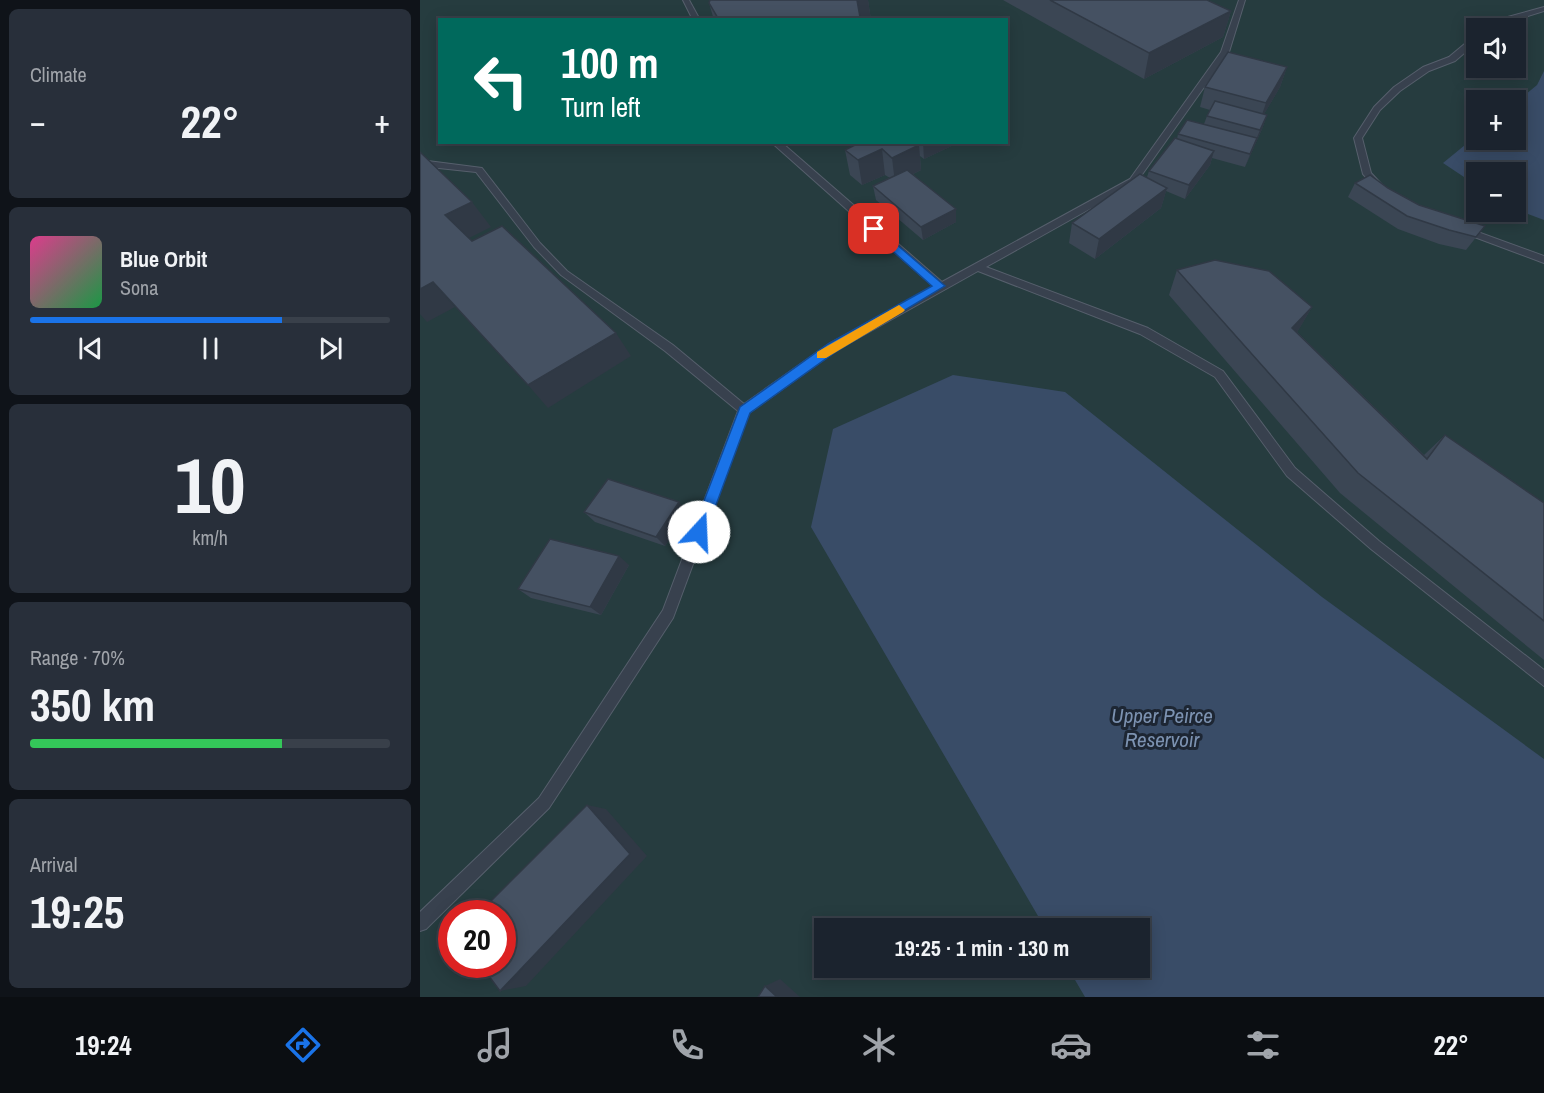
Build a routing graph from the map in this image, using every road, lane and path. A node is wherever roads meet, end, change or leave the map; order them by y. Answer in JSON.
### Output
{"nodes":[{"id":1,"x":686,"y":0,"type":"edge"},
{"id":2,"x":1242,"y":0,"type":"edge"},
{"id":3,"x":1544,"y":9,"type":"edge"},
{"id":4,"x":696,"y":18,"type":"edge"},
{"id":5,"x":1513,"y":18,"type":"edge"},
{"id":6,"x":1466,"y":47,"type":"edge"},
{"id":7,"x":777,"y":144,"type":"edge"},
{"id":8,"x":420,"y":163,"type":"edge"},
{"id":9,"x":1386,"y":193,"type":"edge"},
{"id":10,"x":1452,"y":225,"type":"edge"},
{"id":11,"x":1544,"y":260,"type":"edge"},
{"id":12,"x":977,"y":267,"type":"junction"},
{"id":13,"x":940,"y":286,"type":"junction"},
{"id":14,"x":744,"y":410,"type":"junction"},
{"id":15,"x":1544,"y":679,"type":"edge"},
{"id":16,"x":420,"y":922,"type":"edge"}],
"edges":[{"from":1,"to":4,"type":"lane"},
{"from":2,"to":12,"type":"lane"},
{"from":3,"to":5,"type":"lane"},
{"from":6,"to":9,"type":"lane"},
{"from":7,"to":13,"type":"lane"},
{"from":8,"to":14,"type":"lane"},
{"from":10,"to":11,"type":"lane"},
{"from":12,"to":13,"type":"lane"},
{"from":12,"to":15,"type":"lane"},
{"from":13,"to":14,"type":"lane"},
{"from":14,"to":16,"type":"lane"}]}
